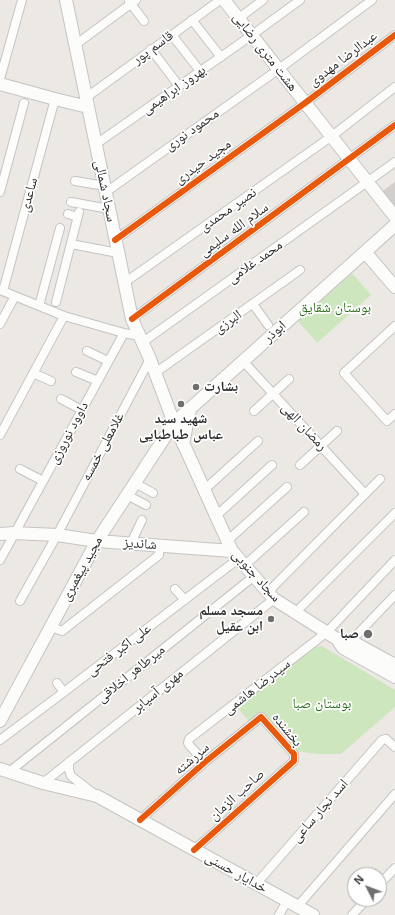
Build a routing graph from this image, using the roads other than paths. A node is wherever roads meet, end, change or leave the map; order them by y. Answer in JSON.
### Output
{"nodes":[{"id":1,"x":22,"y":0,"type":"edge"},
{"id":2,"x":66,"y":0,"type":"edge"},
{"id":3,"x":220,"y":0,"type":"edge"},
{"id":4,"x":224,"y":0,"type":"edge"},
{"id":5,"x":263,"y":0,"type":"edge"},
{"id":6,"x":300,"y":0,"type":"edge"},
{"id":7,"x":372,"y":0,"type":"edge"},
{"id":8,"x":132,"y":1,"type":"edge"},
{"id":9,"x":239,"y":18,"type":"junction"},
{"id":10,"x":192,"y":20,"type":"junction"},
{"id":11,"x":144,"y":21,"type":"dead end"},
{"id":12,"x":172,"y":35,"type":"junction"},
{"id":13,"x":252,"y":35,"type":"junction"},
{"id":14,"x":395,"y":35,"type":"edge"},
{"id":15,"x":75,"y":45,"type":"junction"},
{"id":16,"x":151,"y":49,"type":"junction"},
{"id":17,"x":221,"y":57,"type":"junction"},
{"id":18,"x":279,"y":69,"type":"junction"},
{"id":19,"x":200,"y":72,"type":"junction"},
{"id":20,"x":0,"y":79,"type":"edge"},
{"id":21,"x":0,"y":84,"type":"edge"},
{"id":22,"x":179,"y":86,"type":"junction"},
{"id":23,"x":395,"y":87,"type":"edge"},
{"id":24,"x":55,"y":99,"type":"junction"},
{"id":25,"x":87,"y":102,"type":"junction"},
{"id":26,"x":24,"y":103,"type":"dead end"},
{"id":27,"x":305,"y":103,"type":"junction"},
{"id":28,"x":395,"y":125,"type":"edge"},
{"id":29,"x":332,"y":136,"type":"junction"},
{"id":30,"x":96,"y":144,"type":"junction"},
{"id":31,"x":350,"y":160,"type":"junction"},
{"id":32,"x":395,"y":162,"type":"edge"},
{"id":33,"x":75,"y":181,"type":"dead end"},
{"id":34,"x":368,"y":182,"type":"junction"},
{"id":35,"x":105,"y":189,"type":"junction"},
{"id":36,"x":0,"y":192,"type":"edge"},
{"id":37,"x":71,"y":202,"type":"dead end"},
{"id":38,"x":109,"y":209,"type":"junction"},
{"id":39,"x":68,"y":214,"type":"dead end"},
{"id":40,"x":395,"y":217,"type":"edge"},
{"id":41,"x":395,"y":225,"type":"edge"},
{"id":42,"x":60,"y":228,"type":"dead end"},
{"id":43,"x":115,"y":240,"type":"junction"},
{"id":44,"x":71,"y":244,"type":"junction"},
{"id":45,"x":365,"y":252,"type":"junction"},
{"id":46,"x":118,"y":253,"type":"junction"},
{"id":47,"x":300,"y":270,"type":"dead end"},
{"id":48,"x":124,"y":283,"type":"junction"},
{"id":49,"x":395,"y":287,"type":"edge"},
{"id":50,"x":2,"y":290,"type":"edge"},
{"id":51,"x":15,"y":296,"type":"junction"},
{"id":52,"x":56,"y":302,"type":"dead end"},
{"id":53,"x":253,"y":304,"type":"junction"},
{"id":54,"x":39,"y":306,"type":"junction"},
{"id":55,"x":64,"y":316,"type":"junction"},
{"id":56,"x":132,"y":319,"type":"junction"},
{"id":57,"x":0,"y":324,"type":"edge"},
{"id":58,"x":268,"y":325,"type":"dead end"},
{"id":59,"x":395,"y":326,"type":"edge"},
{"id":60,"x":124,"y":333,"type":"junction"},
{"id":61,"x":141,"y":339,"type":"junction"},
{"id":62,"x":88,"y":351,"type":"dead end"},
{"id":63,"x":150,"y":359,"type":"junction"},
{"id":64,"x":108,"y":361,"type":"junction"},
{"id":65,"x":243,"y":361,"type":"junction"},
{"id":66,"x":76,"y":372,"type":"dead end"},
{"id":67,"x":155,"y":373,"type":"junction"},
{"id":68,"x":33,"y":374,"type":"junction"},
{"id":69,"x":289,"y":379,"type":"dead end"},
{"id":70,"x":51,"y":381,"type":"dead end"},
{"id":71,"x":98,"y":381,"type":"junction"},
{"id":72,"x":273,"y":394,"type":"junction"},
{"id":73,"x":61,"y":399,"type":"dead end"},
{"id":74,"x":190,"y":409,"type":"junction"},
{"id":75,"x":82,"y":410,"type":"junction"},
{"id":76,"x":254,"y":411,"type":"dead end"},
{"id":77,"x":395,"y":414,"type":"edge"},
{"id":78,"x":174,"y":423,"type":"junction"},
{"id":79,"x":337,"y":431,"type":"dead end"},
{"id":80,"x":0,"y":435,"type":"edge"},
{"id":81,"x":258,"y":441,"type":"dead end"},
{"id":82,"x":183,"y":444,"type":"junction"},
{"id":83,"x":321,"y":446,"type":"junction"},
{"id":84,"x":272,"y":465,"type":"dead end"},
{"id":85,"x":300,"y":465,"type":"dead end"},
{"id":86,"x":20,"y":469,"type":"dead end"},
{"id":87,"x":380,"y":479,"type":"dead end"},
{"id":88,"x":44,"y":481,"type":"junction"},
{"id":89,"x":135,"y":483,"type":"junction"},
{"id":90,"x":287,"y":487,"type":"dead end"},
{"id":91,"x":204,"y":490,"type":"junction"},
{"id":92,"x":153,"y":492,"type":"dead end"},
{"id":93,"x":365,"y":494,"type":"junction"},
{"id":94,"x":127,"y":495,"type":"junction"},
{"id":95,"x":146,"y":505,"type":"dead end"},
{"id":96,"x":304,"y":512,"type":"dead end"},
{"id":97,"x":395,"y":513,"type":"edge"},
{"id":98,"x":216,"y":516,"type":"junction"},
{"id":99,"x":142,"y":520,"type":"dead end"},
{"id":100,"x":14,"y":533,"type":"junction"},
{"id":101,"x":0,"y":534,"type":"edge"},
{"id":102,"x":57,"y":535,"type":"junction"},
{"id":103,"x":97,"y":541,"type":"junction"},
{"id":104,"x":131,"y":543,"type":"junction"},
{"id":105,"x":160,"y":546,"type":"junction"},
{"id":106,"x":235,"y":554,"type":"junction"},
{"id":107,"x":0,"y":560,"type":"edge"},
{"id":108,"x":395,"y":560,"type":"edge"},
{"id":109,"x":253,"y":577,"type":"junction"},
{"id":110,"x":175,"y":589,"type":"dead end"},
{"id":111,"x":395,"y":595,"type":"edge"},
{"id":112,"x":270,"y":596,"type":"junction"},
{"id":113,"x":185,"y":600,"type":"junction"},
{"id":114,"x":20,"y":601,"type":"dead end"},
{"id":115,"x":295,"y":614,"type":"junction"},
{"id":116,"x":51,"y":627,"type":"junction"},
{"id":117,"x":340,"y":640,"type":"junction"},
{"id":118,"x":395,"y":665,"type":"edge"},
{"id":119,"x":395,"y":677,"type":"edge"},
{"id":120,"x":57,"y":682,"type":"dead end"},
{"id":121,"x":64,"y":692,"type":"junction"},
{"id":122,"x":261,"y":717,"type":"joint"},
{"id":123,"x":0,"y":721,"type":"edge"},
{"id":124,"x":0,"y":740,"type":"edge"},
{"id":125,"x":395,"y":747,"type":"edge"},
{"id":126,"x":294,"y":758,"type":"joint"},
{"id":127,"x":69,"y":762,"type":"junction"},
{"id":128,"x":205,"y":762,"type":"junction"},
{"id":129,"x":5,"y":770,"type":"edge"},
{"id":130,"x":42,"y":783,"type":"junction"},
{"id":131,"x":395,"y":794,"type":"edge"},
{"id":132,"x":97,"y":796,"type":"junction"},
{"id":133,"x":140,"y":820,"type":"junction"},
{"id":134,"x":194,"y":850,"type":"junction"},
{"id":135,"x":395,"y":868,"type":"edge"},
{"id":136,"x":387,"y":876,"type":"edge"},
{"id":137,"x":256,"y":884,"type":"junction"},
{"id":138,"x":292,"y":904,"type":"junction"},
{"id":139,"x":360,"y":907,"type":"edge"},
{"id":140,"x":279,"y":915,"type":"edge"},
{"id":141,"x":313,"y":915,"type":"edge"},
{"id":142,"x":352,"y":915,"type":"edge"}],
"edges":[{"from":1,"to":20,"type":"street"},
{"from":2,"to":15,"type":"main road","name":"سجاد شمالی"},
{"from":3,"to":10,"type":"street","name":"قاسم پور"},
{"from":4,"to":9,"type":"main road","name":"هشت متری رضایی"},
{"from":5,"to":9,"type":"street"},
{"from":6,"to":13,"type":"street","name":"بهروز ابراهیمی"},
{"from":7,"to":18,"type":"street","name":"محمود نوری"},
{"from":8,"to":11,"type":"street"},
{"from":8,"to":15,"type":"street"},
{"from":9,"to":13,"type":"main road","name":"هشت متری رضایی"},
{"from":10,"to":12,"type":"street","name":"قاسم پور"},
{"from":10,"to":17,"type":"street"},
{"from":12,"to":16,"type":"street","name":"قاسم پور"},
{"from":12,"to":19,"type":"street"},
{"from":13,"to":17,"type":"street","name":"بهروز ابراهیمی"},
{"from":13,"to":18,"type":"main road","name":"هشت متری رضایی"},
{"from":14,"to":27,"type":"street","name":"عبدالرضا مهدوی"},
{"from":15,"to":25,"type":"main road","name":"سجاد شمالی"},
{"from":16,"to":22,"type":"street"},
{"from":16,"to":25,"type":"street","name":"قاسم پور"},
{"from":17,"to":19,"type":"street","name":"بهروز ابراهیمی"},
{"from":18,"to":27,"type":"main road","name":"هشت متری رضایی"},
{"from":18,"to":35,"type":"street","name":"محمود نوری"},
{"from":19,"to":22,"type":"street","name":"بهروز ابراهیمی"},
{"from":21,"to":24,"type":"main road"},
{"from":22,"to":30,"type":"street","name":"بهروز ابراهیمی"},
{"from":23,"to":29,"type":"street","name":"نصیر محمدی"},
{"from":24,"to":25,"type":"main road"},
{"from":24,"to":50,"type":"street","name":"ساعدی"},
{"from":25,"to":30,"type":"main road","name":"سجاد شمالی"},
{"from":26,"to":36,"type":"street"},
{"from":27,"to":29,"type":"main road","name":"هشت متری رضایی"},
{"from":27,"to":43,"type":"street","name":"مجید حیدری"},
{"from":28,"to":31,"type":"street","name":"سلام الله سلیمی"},
{"from":29,"to":31,"type":"main road","name":"هشت متری رضایی"},
{"from":29,"to":48,"type":"street","name":"نصیر محمدی"},
{"from":30,"to":35,"type":"main road","name":"سجاد شمالی"},
{"from":31,"to":34,"type":"main road","name":"هشت متری رضایی"},
{"from":31,"to":56,"type":"street","name":"سلام الله سلیمی"},
{"from":32,"to":34,"type":"street","name":"محمد غلامی"},
{"from":33,"to":35,"type":"street"},
{"from":34,"to":40,"type":"main road","name":"هشت متری رضایی"},
{"from":34,"to":61,"type":"street","name":"محمد غلامی"},
{"from":35,"to":38,"type":"main road","name":"سجاد شمالی"},
{"from":37,"to":38,"type":"street"},
{"from":38,"to":43,"type":"main road","name":"سجاد شمالی"},
{"from":39,"to":44,"type":"street"},
{"from":41,"to":45,"type":"main road","name":"ابوذر"},
{"from":42,"to":54,"type":"street"},
{"from":43,"to":46,"type":"main road","name":"سجاد شمالی"},
{"from":44,"to":46,"type":"street"},
{"from":44,"to":52,"type":"street"},
{"from":45,"to":49,"type":"main road"},
{"from":45,"to":65,"type":"main road","name":"ابوذر"},
{"from":46,"to":48,"type":"main road","name":"سجاد شمالی"},
{"from":47,"to":53,"type":"street","name":"البرزی"},
{"from":48,"to":56,"type":"main road","name":"سجاد شمالی"},
{"from":50,"to":51,"type":"street"},
{"from":51,"to":54,"type":"street"},
{"from":51,"to":57,"type":"street"},
{"from":53,"to":58,"type":"street"},
{"from":53,"to":67,"type":"street","name":"البرزی"},
{"from":54,"to":55,"type":"street"},
{"from":55,"to":60,"type":"street"},
{"from":55,"to":68,"type":"street"},
{"from":56,"to":61,"type":"main road","name":"سجاد شمالی"},
{"from":59,"to":77,"type":"street"},
{"from":60,"to":61,"type":"street"},
{"from":60,"to":64,"type":"street","name":"داوود نوروزی"},
{"from":61,"to":63,"type":"main road","name":"سجاد شمالی"},
{"from":62,"to":64,"type":"street"},
{"from":63,"to":67,"type":"main road","name":"سجاد شمالی"},
{"from":63,"to":102,"type":"street","name":"غلامعلی خمسه"},
{"from":64,"to":71,"type":"street","name":"داوود نوروزی"},
{"from":65,"to":72,"type":"street","name":"رمضان الهی"},
{"from":65,"to":74,"type":"main road","name":"ابوذر"},
{"from":66,"to":71,"type":"street"},
{"from":67,"to":78,"type":"main road","name":"سجاد شمالی"},
{"from":68,"to":70,"type":"street"},
{"from":68,"to":80,"type":"street"},
{"from":69,"to":72,"type":"street"},
{"from":71,"to":75,"type":"street","name":"داوود نوروزی"},
{"from":72,"to":76,"type":"street"},
{"from":72,"to":83,"type":"street","name":"رمضان الهی"},
{"from":73,"to":75,"type":"street"},
{"from":74,"to":78,"type":"main road","name":"ابوذر"},
{"from":74,"to":82,"type":"main road"},
{"from":75,"to":88,"type":"street","name":"داوود نوروزی"},
{"from":78,"to":82,"type":"main road","name":"سجاد جنوبی"},
{"from":78,"to":89,"type":"main road","name":"مجید پیغمبری"},
{"from":79,"to":83,"type":"street"},
{"from":81,"to":91,"type":"street"},
{"from":82,"to":91,"type":"main road","name":"سجاد جنوبی"},
{"from":83,"to":85,"type":"street"},
{"from":83,"to":93,"type":"street","name":"رمضان الهی"},
{"from":84,"to":98,"type":"street"},
{"from":86,"to":88,"type":"street"},
{"from":87,"to":93,"type":"street","name":"مهری آسیابر"},
{"from":88,"to":100,"type":"street","name":"داوود نوروزی"},
{"from":89,"to":92,"type":"street"},
{"from":89,"to":94,"type":"main road","name":"مجید پیغمبری"},
{"from":90,"to":106,"type":"street"},
{"from":91,"to":98,"type":"main road","name":"سجاد جنوبی"},
{"from":93,"to":112,"type":"street","name":"مهری آسیابر"},
{"from":94,"to":95,"type":"street"},
{"from":94,"to":103,"type":"main road","name":"مجید پیغمبری"},
{"from":96,"to":106,"type":"street"},
{"from":97,"to":115,"type":"street"},
{"from":98,"to":106,"type":"main road","name":"سجاد جنوبی"},
{"from":99,"to":104,"type":"street"},
{"from":100,"to":101,"type":"main road","name":"شاندیز"},
{"from":100,"to":102,"type":"main road","name":"شاندیز"},
{"from":100,"to":107,"type":"street","name":"داوود نوروزی"},
{"from":102,"to":103,"type":"main road","name":"شاندیز"},
{"from":102,"to":114,"type":"street","name":"غلامعلی خمسه"},
{"from":103,"to":104,"type":"main road","name":"شاندیز"},
{"from":103,"to":116,"type":"main road","name":"مجید پیغمبری"},
{"from":104,"to":105,"type":"main road","name":"شاندیز"},
{"from":105,"to":106,"type":"main road","name":"شاندیز"},
{"from":105,"to":116,"type":"street"},
{"from":106,"to":109,"type":"main road","name":"سجاد جنوبی"},
{"from":106,"to":113,"type":"street","name":"علی اکبر فتحی"},
{"from":108,"to":117,"type":"street"},
{"from":109,"to":112,"type":"main road","name":"سجاد جنوبی"},
{"from":109,"to":129,"type":"street","name":"میرطاهر اخلاقی"},
{"from":110,"to":113,"type":"street"},
{"from":111,"to":117,"type":"street"},
{"from":112,"to":115,"type":"main road","name":"سجاد جنوبی"},
{"from":112,"to":127,"type":"street","name":"مهری آسیابر"},
{"from":113,"to":121,"type":"street","name":"علی اکبر فتحی"},
{"from":115,"to":117,"type":"main road","name":"سجاد جنوبی"},
{"from":116,"to":123,"type":"main road","name":"مجید پیغمبری"},
{"from":117,"to":118,"type":"main road","name":"سجاد جنوبی"},
{"from":117,"to":119,"type":"main road","name":"سجاد جنوبی"},
{"from":117,"to":128,"type":"street","name":"سیدرضا هاشمی"},
{"from":120,"to":121,"type":"street"},
{"from":121,"to":124,"type":"street","name":"علی اکبر فتحی"},
{"from":122,"to":126,"type":"street","name":"بخشنده"},
{"from":122,"to":128,"type":"street","name":"سررشته"},
{"from":125,"to":137,"type":"street","name":"اسد نجار ساعی"},
{"from":126,"to":134,"type":"street","name":"صاحب الزمان"},
{"from":127,"to":130,"type":"street","name":"مهری آسیابر"},
{"from":127,"to":132,"type":"street","name":"خدایار حسنی"},
{"from":128,"to":133,"type":"street","name":"سررشته"},
{"from":129,"to":130,"type":"main road","name":"خدایار حسنی"},
{"from":130,"to":132,"type":"main road","name":"خدایار حسنی"},
{"from":131,"to":138,"type":"street"},
{"from":132,"to":133,"type":"main road","name":"خدایار حسنی"},
{"from":133,"to":134,"type":"main road","name":"خدایار حسنی"},
{"from":134,"to":137,"type":"main road","name":"خدایار حسنی"},
{"from":135,"to":136,"type":"street"},
{"from":137,"to":138,"type":"main road","name":"خدایار حسنی"},
{"from":138,"to":140,"type":"street"},
{"from":138,"to":141,"type":"main road","name":"خدایار حسنی"},
{"from":139,"to":142,"type":"street"}]}
